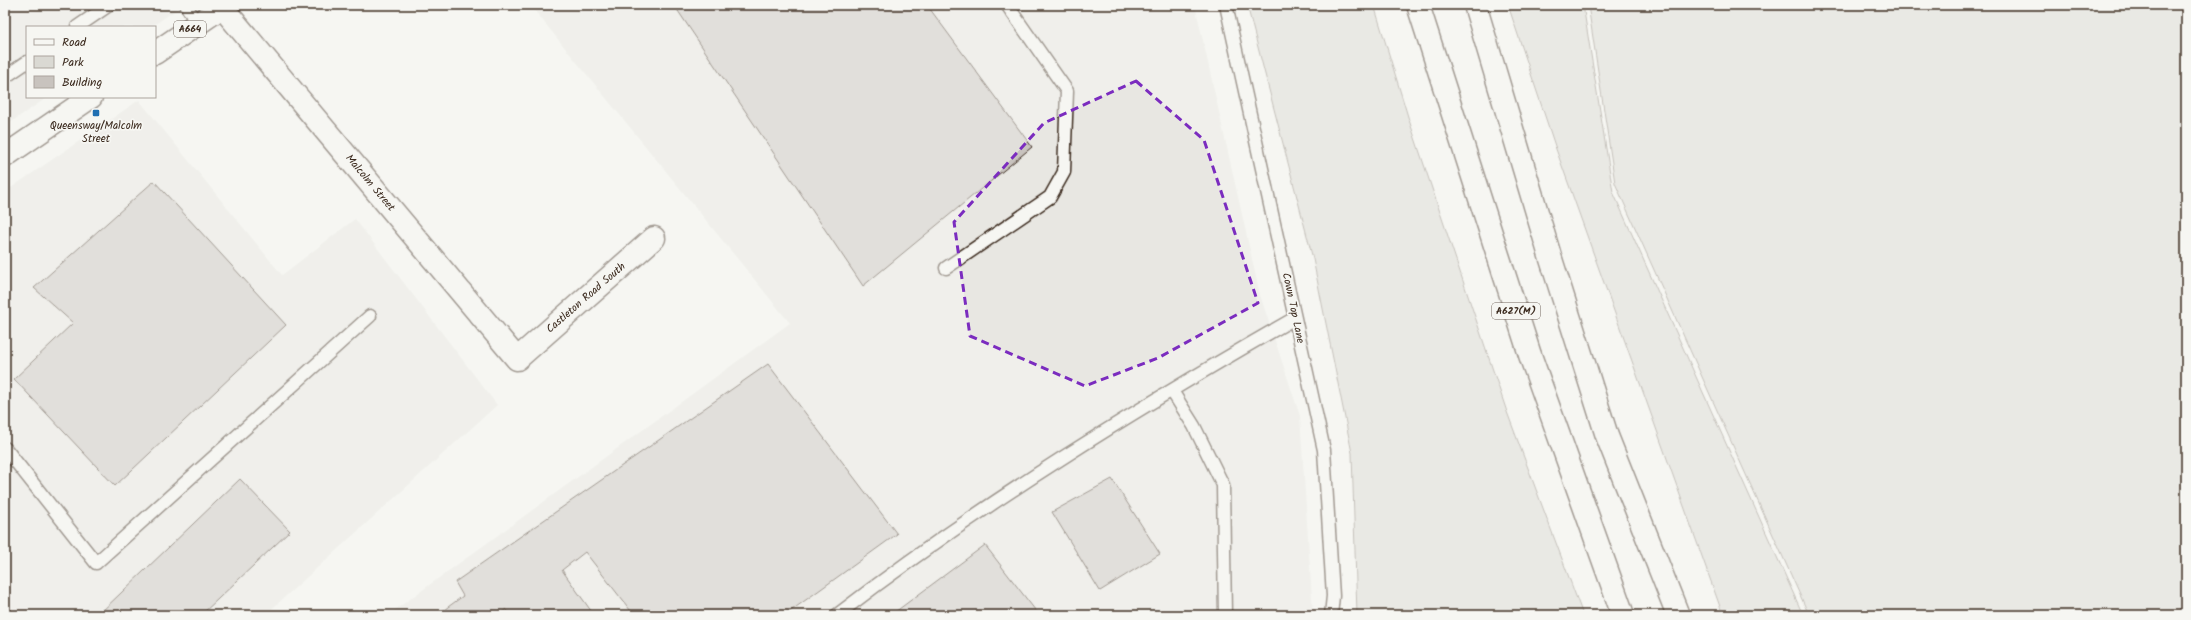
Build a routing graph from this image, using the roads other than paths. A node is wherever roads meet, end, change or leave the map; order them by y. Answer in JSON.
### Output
{"nodes":[{"id":1,"x":109,"y":5,"type":"edge"},
{"id":2,"x":186,"y":5,"type":"edge"},
{"id":3,"x":1007,"y":5,"type":"edge"},
{"id":4,"x":1226,"y":5,"type":"edge"},
{"id":5,"x":1418,"y":5,"type":"edge"},
{"id":6,"x":1475,"y":5,"type":"edge"},
{"id":7,"x":224,"y":6,"type":"edge"},
{"id":8,"x":197,"y":24,"type":"junction"},
{"id":9,"x":78,"y":26,"type":"edge"},
{"id":10,"x":156,"y":52,"type":"edge"},
{"id":11,"x":26,"y":63,"type":"edge"},
{"id":12,"x":5,"y":77,"type":"edge"},
{"id":13,"x":90,"y":98,"type":"edge"},
{"id":14,"x":5,"y":156,"type":"edge"},
{"id":15,"x":654,"y":238,"type":"dead end"},
{"id":16,"x":946,"y":268,"type":"dead end"},
{"id":17,"x":370,"y":316,"type":"dead end"},
{"id":18,"x":1295,"y":318,"type":"junction"},
{"id":19,"x":517,"y":359,"type":"joint"},
{"id":20,"x":1172,"y":391,"type":"junction"},
{"id":21,"x":5,"y":448,"type":"edge"},
{"id":22,"x":837,"y":615,"type":"edge"},
{"id":23,"x":1225,"y":615,"type":"edge"},
{"id":24,"x":1331,"y":615,"type":"edge"},
{"id":25,"x":1623,"y":615,"type":"edge"},
{"id":26,"x":1678,"y":615,"type":"edge"}],
"edges":[{"from":1,"to":9,"type":"lane"},
{"from":2,"to":8,"type":"lane"},
{"from":3,"to":16,"type":"lane"},
{"from":4,"to":18,"type":"lane","name":"Cown Top Lane"},
{"from":5,"to":25,"type":"main road","number":"A627(M)"},
{"from":6,"to":26,"type":"main road"},
{"from":7,"to":8,"type":"main road","number":"A664"},
{"from":7,"to":19,"type":"main road","name":"Malcolm Street"},
{"from":8,"to":10,"type":"main road","number":"A664"},
{"from":11,"to":12,"type":"lane"},
{"from":13,"to":14,"type":"main road"},
{"from":15,"to":19,"type":"main road","name":"Castleton Road South"},
{"from":17,"to":21,"type":"lane"},
{"from":18,"to":20,"type":"lane"},
{"from":18,"to":24,"type":"lane","name":"Cown Top Lane"},
{"from":20,"to":22,"type":"lane"},
{"from":20,"to":23,"type":"lane"}]}
